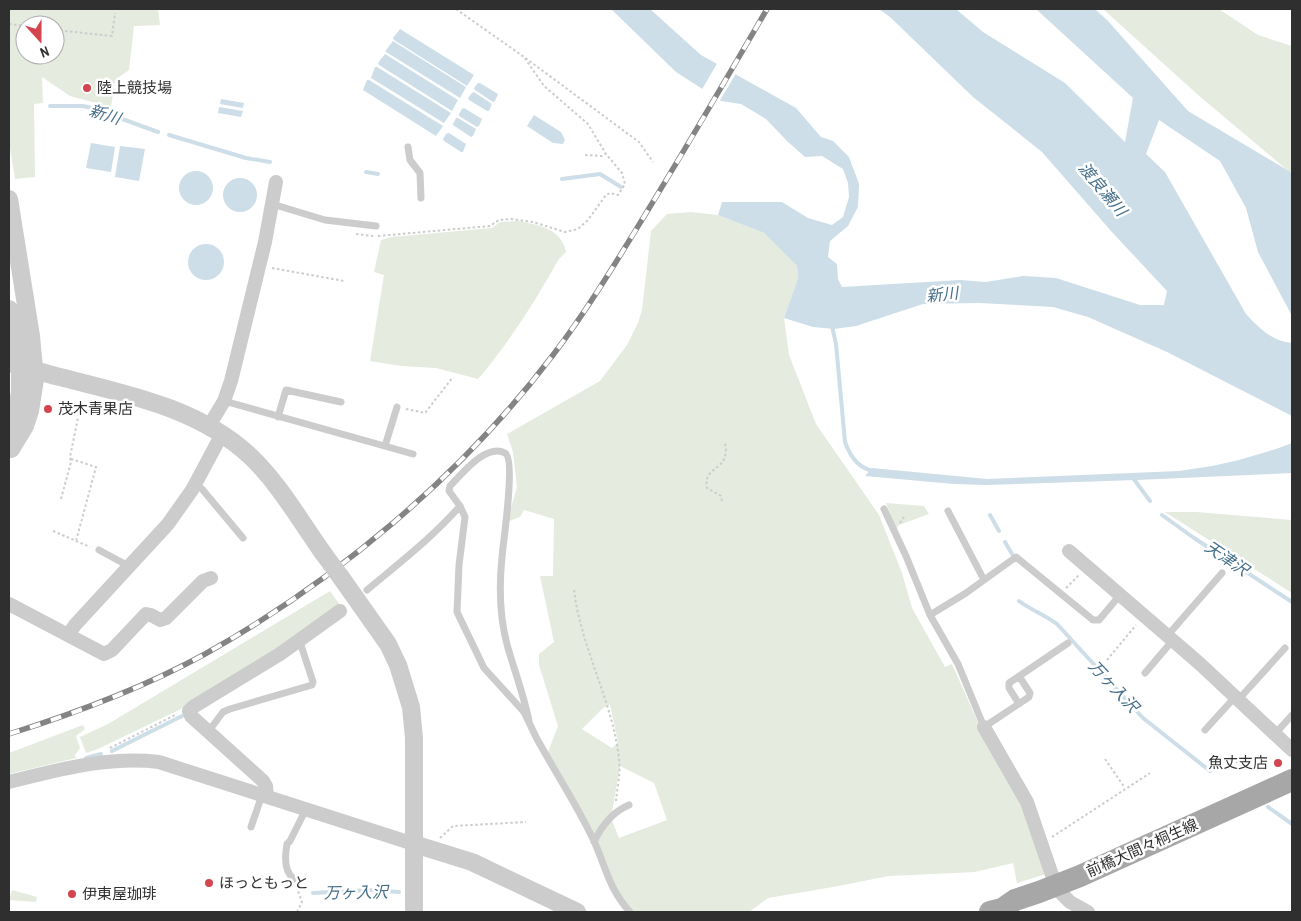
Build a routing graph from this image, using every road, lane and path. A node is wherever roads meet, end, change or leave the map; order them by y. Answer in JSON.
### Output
{"nodes":[{"id":1,"x":456,"y":9,"type":"edge"},
{"id":2,"x":115,"y":13,"type":"dead end"},
{"id":3,"x":65,"y":31,"type":"edge"},
{"id":4,"x":524,"y":57,"type":"junction"},
{"id":5,"x":408,"y":147,"type":"dead end"},
{"id":6,"x":606,"y":154,"type":"junction"},
{"id":7,"x":585,"y":155,"type":"dead end"},
{"id":8,"x":653,"y":162,"type":"dead end"},
{"id":9,"x":276,"y":182,"type":"dead end"},
{"id":10,"x":421,"y":198,"type":"dead end"},
{"id":11,"x":9,"y":199,"type":"edge"},
{"id":12,"x":272,"y":204,"type":"junction"},
{"id":13,"x":376,"y":226,"type":"dead end"},
{"id":14,"x":349,"y":233,"type":"dead end"},
{"id":15,"x":274,"y":268,"type":"dead end"},
{"id":16,"x":344,"y":282,"type":"dead end"},
{"id":17,"x":9,"y":309,"type":"edge"},
{"id":18,"x":21,"y":366,"type":"edge"},
{"id":19,"x":453,"y":377,"type":"dead end"},
{"id":20,"x":83,"y":395,"type":"dead end"},
{"id":21,"x":224,"y":401,"type":"junction"},
{"id":22,"x":341,"y":402,"type":"dead end"},
{"id":23,"x":396,"y":407,"type":"joint"},
{"id":24,"x":278,"y":417,"type":"junction"},
{"id":25,"x":215,"y":430,"type":"junction"},
{"id":26,"x":725,"y":443,"type":"dead end"},
{"id":27,"x":385,"y":446,"type":"junction"},
{"id":28,"x":10,"y":453,"type":"edge"},
{"id":29,"x":413,"y":454,"type":"dead end"},
{"id":30,"x":71,"y":459,"type":"junction"},
{"id":31,"x":195,"y":484,"type":"junction"},
{"id":32,"x":61,"y":498,"type":"dead end"},
{"id":33,"x":722,"y":501,"type":"dead end"},
{"id":34,"x":460,"y":506,"type":"junction"},
{"id":35,"x":884,"y":509,"type":"dead end"},
{"id":36,"x":948,"y":511,"type":"dead end"},
{"id":37,"x":53,"y":531,"type":"dead end"},
{"id":38,"x":243,"y":538,"type":"dead end"},
{"id":39,"x":76,"y":541,"type":"junction"},
{"id":40,"x":99,"y":550,"type":"joint"},
{"id":41,"x":1069,"y":551,"type":"dead end"},
{"id":42,"x":1086,"y":566,"type":"junction"},
{"id":43,"x":128,"y":568,"type":"junction"},
{"id":44,"x":1222,"y":573,"type":"dead end"},
{"id":45,"x":211,"y":578,"type":"dead end"},
{"id":46,"x":984,"y":580,"type":"junction"},
{"id":47,"x":367,"y":590,"type":"dead end"},
{"id":48,"x":574,"y":590,"type":"dead end"},
{"id":49,"x":1057,"y":590,"type":"junction"},
{"id":50,"x":1120,"y":595,"type":"junction"},
{"id":51,"x":9,"y":604,"type":"edge"},
{"id":52,"x":343,"y":609,"type":"dead end"},
{"id":53,"x":930,"y":615,"type":"junction"},
{"id":54,"x":1144,"y":616,"type":"junction"},
{"id":55,"x":68,"y":635,"type":"junction"},
{"id":56,"x":1170,"y":638,"type":"junction"},
{"id":57,"x":299,"y":639,"type":"junction"},
{"id":58,"x":1068,"y":643,"type":"dead end"},
{"id":59,"x":1285,"y":648,"type":"dead end"},
{"id":60,"x":1107,"y":660,"type":"dead end"},
{"id":61,"x":1145,"y":673,"type":"dead end"},
{"id":62,"x":1019,"y":676,"type":"junction"},
{"id":63,"x":1238,"y":698,"type":"junction"},
{"id":64,"x":1019,"y":704,"type":"junction"},
{"id":65,"x":189,"y":712,"type":"junction"},
{"id":66,"x":1292,"y":716,"type":"edge"},
{"id":67,"x":529,"y":721,"type":"junction"},
{"id":68,"x":984,"y":727,"type":"junction"},
{"id":69,"x":1205,"y":730,"type":"dead end"},
{"id":70,"x":208,"y":732,"type":"junction"},
{"id":71,"x":1275,"y":734,"type":"junction"},
{"id":72,"x":1292,"y":750,"type":"edge"},
{"id":73,"x":105,"y":751,"type":"dead end"},
{"id":74,"x":1105,"y":760,"type":"dead end"},
{"id":75,"x":1236,"y":761,"type":"dead end"},
{"id":76,"x":1247,"y":771,"type":"dead end"},
{"id":77,"x":1150,"y":772,"type":"dead end"},
{"id":78,"x":1292,"y":780,"type":"edge"},
{"id":79,"x":9,"y":782,"type":"edge"},
{"id":80,"x":1126,"y":789,"type":"junction"},
{"id":81,"x":264,"y":796,"type":"junction"},
{"id":82,"x":629,"y":805,"type":"dead end"},
{"id":83,"x":306,"y":809,"type":"junction"},
{"id":84,"x":616,"y":812,"type":"junction"},
{"id":85,"x":526,"y":822,"type":"dead end"},
{"id":86,"x":251,"y":827,"type":"dead end"},
{"id":87,"x":440,"y":838,"type":"dead end"},
{"id":88,"x":594,"y":842,"type":"junction"},
{"id":89,"x":1042,"y":843,"type":"junction"},
{"id":90,"x":414,"y":844,"type":"junction"},
{"id":91,"x":294,"y":879,"type":"joint"},
{"id":92,"x":1057,"y":886,"type":"junction"},
{"id":93,"x":1022,"y":905,"type":"edge"},
{"id":94,"x":297,"y":912,"type":"edge"},
{"id":95,"x":414,"y":912,"type":"edge"},
{"id":96,"x":577,"y":912,"type":"edge"},
{"id":97,"x":630,"y":912,"type":"edge"},
{"id":98,"x":990,"y":912,"type":"edge"},
{"id":99,"x":1088,"y":912,"type":"edge"}],
"edges":[{"from":1,"to":4,"type":"path"},
{"from":2,"to":3,"type":"path"},
{"from":4,"to":6,"type":"path"},
{"from":4,"to":8,"type":"path"},
{"from":5,"to":10,"type":"lane"},
{"from":6,"to":7,"type":"path"},
{"from":6,"to":14,"type":"path"},
{"from":9,"to":12,"type":"street"},
{"from":11,"to":18,"type":"street"},
{"from":12,"to":13,"type":"lane"},
{"from":12,"to":21,"type":"street"},
{"from":15,"to":16,"type":"path"},
{"from":17,"to":18,"type":"street"},
{"from":18,"to":25,"type":"street"},
{"from":18,"to":28,"type":"street"},
{"from":19,"to":23,"type":"path"},
{"from":20,"to":30,"type":"path"},
{"from":21,"to":24,"type":"lane"},
{"from":21,"to":25,"type":"street"},
{"from":22,"to":24,"type":"lane"},
{"from":23,"to":27,"type":"lane"},
{"from":24,"to":27,"type":"lane"},
{"from":25,"to":31,"type":"street"},
{"from":25,"to":90,"type":"street","bridge":true},
{"from":26,"to":33,"type":"path"},
{"from":27,"to":29,"type":"lane"},
{"from":30,"to":32,"type":"path"},
{"from":30,"to":39,"type":"path"},
{"from":31,"to":38,"type":"lane"},
{"from":31,"to":43,"type":"street"},
{"from":34,"to":47,"type":"lane"},
{"from":34,"to":67,"type":"lane"},
{"from":34,"to":67,"type":"lane"},
{"from":35,"to":53,"type":"lane"},
{"from":36,"to":46,"type":"lane"},
{"from":37,"to":39,"type":"path"},
{"from":39,"to":40,"type":"path"},
{"from":40,"to":43,"type":"lane"},
{"from":41,"to":42,"type":"street"},
{"from":42,"to":49,"type":"path"},
{"from":42,"to":50,"type":"street"},
{"from":43,"to":55,"type":"street"},
{"from":44,"to":56,"type":"lane"},
{"from":45,"to":55,"type":"street"},
{"from":46,"to":49,"type":"lane"},
{"from":46,"to":53,"type":"lane"},
{"from":48,"to":84,"type":"path"},
{"from":49,"to":50,"type":"lane"},
{"from":50,"to":54,"type":"street"},
{"from":51,"to":55,"type":"street"},
{"from":52,"to":57,"type":"street"},
{"from":53,"to":68,"type":"lane"},
{"from":54,"to":56,"type":"street"},
{"from":54,"to":60,"type":"path"},
{"from":56,"to":61,"type":"lane"},
{"from":56,"to":63,"type":"street"},
{"from":57,"to":65,"type":"street"},
{"from":57,"to":70,"type":"lane"},
{"from":58,"to":62,"type":"lane"},
{"from":59,"to":63,"type":"lane"},
{"from":62,"to":64,"type":"lane"},
{"from":62,"to":64,"type":"lane"},
{"from":63,"to":69,"type":"lane"},
{"from":63,"to":71,"type":"street"},
{"from":64,"to":68,"type":"lane"},
{"from":65,"to":70,"type":"street"},
{"from":65,"to":73,"type":"path"},
{"from":66,"to":71,"type":"lane"},
{"from":67,"to":88,"type":"lane"},
{"from":68,"to":89,"type":"street"},
{"from":70,"to":81,"type":"street"},
{"from":71,"to":72,"type":"street"},
{"from":74,"to":80,"type":"path"},
{"from":75,"to":76,"type":"path"},
{"from":77,"to":80,"type":"path"},
{"from":78,"to":92,"type":"main road","name":"前橋大間々桐生線"},
{"from":79,"to":81,"type":"street"},
{"from":80,"to":89,"type":"path"},
{"from":81,"to":83,"type":"street"},
{"from":81,"to":86,"type":"lane"},
{"from":82,"to":84,"type":"lane"},
{"from":83,"to":90,"type":"street"},
{"from":83,"to":91,"type":"lane"},
{"from":84,"to":88,"type":"lane"},
{"from":85,"to":87,"type":"path"},
{"from":88,"to":97,"type":"lane"},
{"from":89,"to":92,"type":"street"},
{"from":90,"to":95,"type":"street"},
{"from":90,"to":96,"type":"street"},
{"from":91,"to":94,"type":"path"},
{"from":92,"to":93,"type":"main road","name":"前橋大間々桐生線"},
{"from":92,"to":99,"type":"street"},
{"from":93,"to":98,"type":"main road","name":"前橋大間々桐生線"}]}
